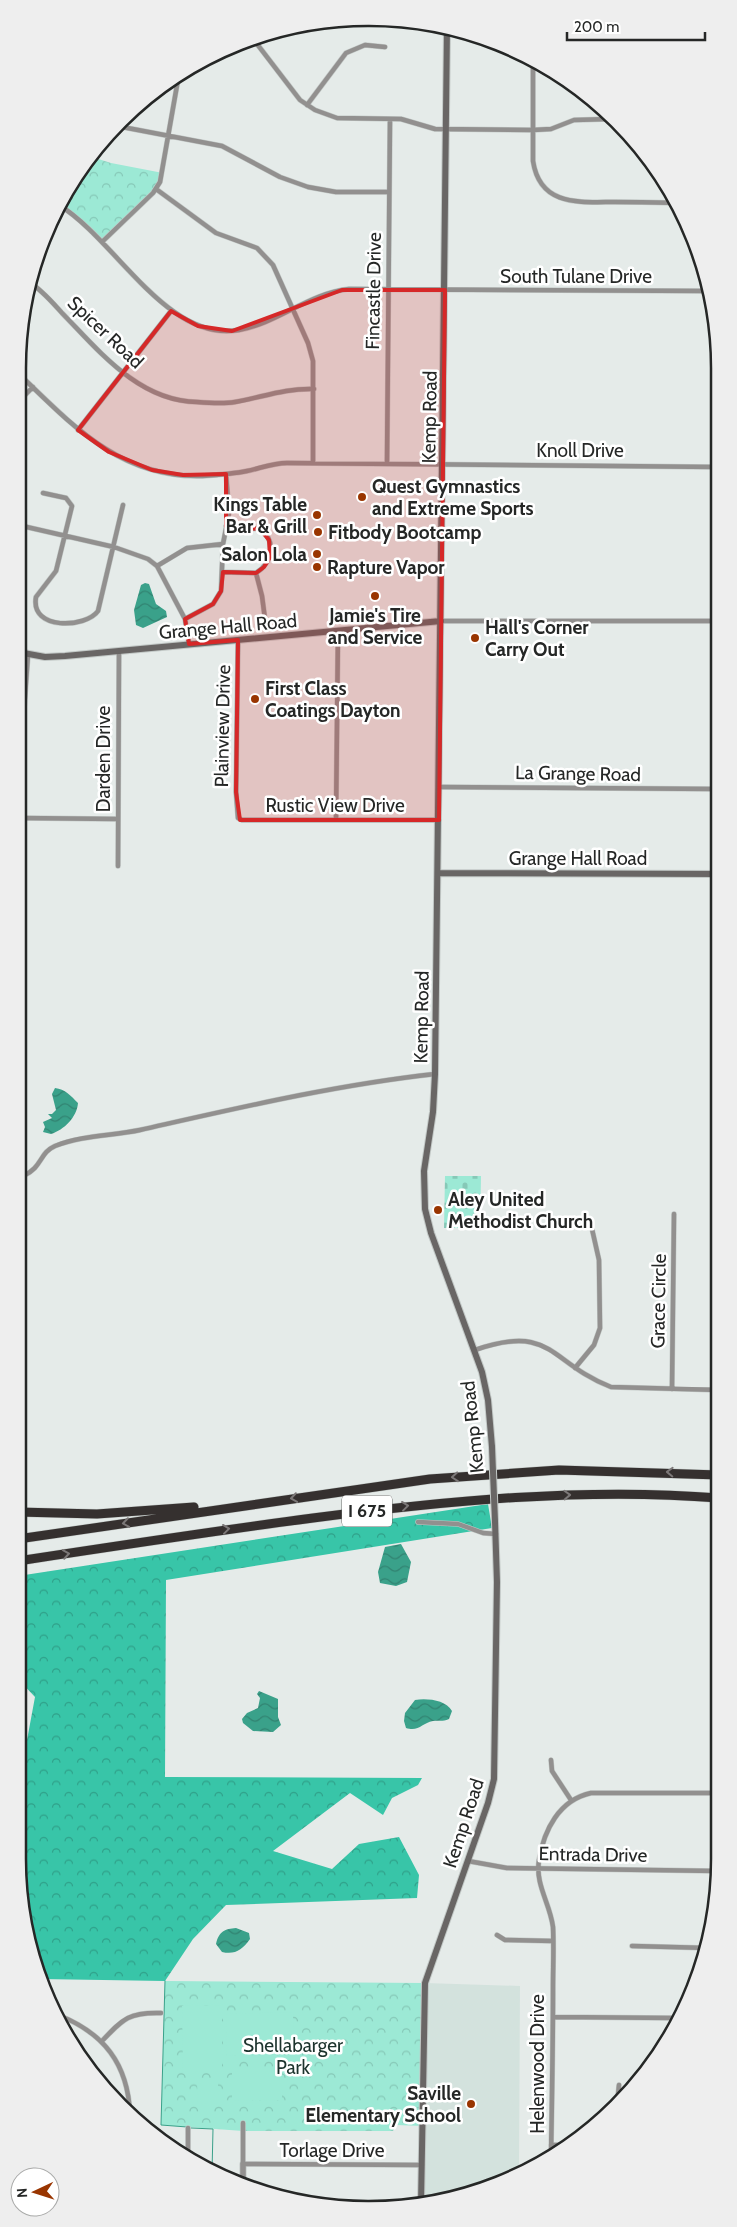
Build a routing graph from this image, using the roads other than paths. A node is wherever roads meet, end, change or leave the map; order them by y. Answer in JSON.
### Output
{"nodes":[{"id":1,"x":447,"y":36,"type":"edge"},
{"id":2,"x":257,"y":44,"type":"edge"},
{"id":3,"x":385,"y":47,"type":"dead end"},
{"id":4,"x":533,"y":68,"type":"edge"},
{"id":5,"x":178,"y":84,"type":"edge"},
{"id":6,"x":307,"y":105,"type":"junction"},
{"id":7,"x":390,"y":119,"type":"junction"},
{"id":8,"x":603,"y":119,"type":"edge"},
{"id":9,"x":125,"y":127,"type":"edge"},
{"id":10,"x":446,"y":129,"type":"junction"},
{"id":11,"x":533,"y":130,"type":"junction"},
{"id":12,"x":169,"y":135,"type":"junction"},
{"id":13,"x":156,"y":189,"type":"junction"},
{"id":14,"x":389,"y":192,"type":"junction"},
{"id":15,"x":668,"y":203,"type":"edge"},
{"id":16,"x":65,"y":210,"type":"edge"},
{"id":17,"x":103,"y":242,"type":"junction"},
{"id":18,"x":36,"y":287,"type":"edge"},
{"id":19,"x":388,"y":290,"type":"junction"},
{"id":20,"x":445,"y":290,"type":"junction"},
{"id":21,"x":701,"y":291,"type":"edge"},
{"id":22,"x":292,"y":309,"type":"junction"},
{"id":23,"x":171,"y":311,"type":"junction"},
{"id":24,"x":124,"y":373,"type":"junction"},
{"id":25,"x":26,"y":381,"type":"edge"},
{"id":26,"x":33,"y":388,"type":"junction"},
{"id":27,"x":314,"y":389,"type":"junction"},
{"id":28,"x":26,"y":395,"type":"edge"},
{"id":29,"x":78,"y":430,"type":"junction"},
{"id":30,"x":313,"y":463,"type":"junction"},
{"id":31,"x":387,"y":464,"type":"junction"},
{"id":32,"x":443,"y":464,"type":"junction"},
{"id":33,"x":711,"y":467,"type":"edge"},
{"id":34,"x":226,"y":474,"type":"junction"},
{"id":35,"x":43,"y":493,"type":"dead end"},
{"id":36,"x":123,"y":505,"type":"dead end"},
{"id":37,"x":226,"y":526,"type":"junction"},
{"id":38,"x":26,"y":527,"type":"edge"},
{"id":39,"x":65,"y":536,"type":"junction"},
{"id":40,"x":223,"y":544,"type":"junction"},
{"id":41,"x":114,"y":547,"type":"junction"},
{"id":42,"x":157,"y":566,"type":"junction"},
{"id":43,"x":223,"y":572,"type":"junction"},
{"id":44,"x":256,"y":573,"type":"junction"},
{"id":45,"x":185,"y":619,"type":"junction"},
{"id":46,"x":265,"y":619,"type":"dead end"},
{"id":47,"x":441,"y":621,"type":"junction"},
{"id":48,"x":711,"y":621,"type":"edge"},
{"id":49,"x":338,"y":630,"type":"junction"},
{"id":50,"x":238,"y":640,"type":"junction"},
{"id":51,"x":189,"y":644,"type":"junction"},
{"id":52,"x":119,"y":652,"type":"junction"},
{"id":53,"x":28,"y":655,"type":"joint"},
{"id":54,"x":26,"y":682,"type":"edge"},
{"id":55,"x":439,"y":787,"type":"junction"},
{"id":56,"x":711,"y":789,"type":"edge"},
{"id":57,"x":236,"y":812,"type":"joint"},
{"id":58,"x":26,"y":818,"type":"edge"},
{"id":59,"x":118,"y":819,"type":"junction"},
{"id":60,"x":336,"y":820,"type":"junction"},
{"id":61,"x":439,"y":820,"type":"junction"},
{"id":62,"x":118,"y":866,"type":"dead end"},
{"id":63,"x":438,"y":873,"type":"junction"},
{"id":64,"x":711,"y":874,"type":"edge"},
{"id":65,"x":435,"y":1074,"type":"junction"},
{"id":66,"x":26,"y":1174,"type":"edge"},
{"id":67,"x":674,"y":1214,"type":"dead end"},
{"id":68,"x":592,"y":1229,"type":"dead end"},
{"id":69,"x":475,"y":1350,"type":"junction"},
{"id":70,"x":575,"y":1368,"type":"junction"},
{"id":71,"x":672,"y":1389,"type":"junction"},
{"id":72,"x":711,"y":1390,"type":"edge"},
{"id":73,"x":711,"y":1475,"type":"edge"},
{"id":74,"x":711,"y":1498,"type":"edge"},
{"id":75,"x":261,"y":1503,"type":"junction"},
{"id":76,"x":26,"y":1512,"type":"edge"},
{"id":77,"x":418,"y":1522,"type":"dead end"},
{"id":78,"x":496,"y":1534,"type":"junction"},
{"id":79,"x":26,"y":1538,"type":"edge"},
{"id":80,"x":26,"y":1560,"type":"edge"},
{"id":81,"x":551,"y":1760,"type":"dead end"},
{"id":82,"x":711,"y":1793,"type":"edge"},
{"id":83,"x":571,"y":1800,"type":"junction"},
{"id":84,"x":468,"y":1861,"type":"junction"},
{"id":85,"x":538,"y":1869,"type":"junction"},
{"id":86,"x":710,"y":1871,"type":"edge"},
{"id":87,"x":497,"y":1935,"type":"dead end"},
{"id":88,"x":553,"y":1941,"type":"junction"},
{"id":89,"x":632,"y":1946,"type":"dead end"},
{"id":90,"x":699,"y":1948,"type":"edge"},
{"id":91,"x":161,"y":2013,"type":"dead end"},
{"id":92,"x":553,"y":2017,"type":"junction"},
{"id":93,"x":671,"y":2018,"type":"edge"},
{"id":94,"x":66,"y":2019,"type":"edge"},
{"id":95,"x":102,"y":2041,"type":"junction"},
{"id":96,"x":619,"y":2085,"type":"dead end"},
{"id":97,"x":618,"y":2093,"type":"edge"},
{"id":98,"x":129,"y":2103,"type":"edge"},
{"id":99,"x":243,"y":2123,"type":"dead end"},
{"id":100,"x":188,"y":2128,"type":"dead end"},
{"id":101,"x":551,"y":2144,"type":"junction"},
{"id":102,"x":557,"y":2144,"type":"edge"},
{"id":103,"x":551,"y":2148,"type":"edge"},
{"id":104,"x":188,"y":2149,"type":"edge"},
{"id":105,"x":243,"y":2164,"type":"junction"},
{"id":106,"x":422,"y":2166,"type":"junction"},
{"id":107,"x":243,"y":2177,"type":"edge"},
{"id":108,"x":421,"y":2197,"type":"edge"}],
"edges":[{"from":1,"to":10,"type":"main road","name":"Kemp Road"},
{"from":2,"to":6,"type":"street"},
{"from":3,"to":6,"type":"street"},
{"from":4,"to":11,"type":"street"},
{"from":5,"to":12,"type":"street"},
{"from":6,"to":7,"type":"street"},
{"from":7,"to":10,"type":"street"},
{"from":7,"to":14,"type":"street","name":"Fincastle Drive"},
{"from":8,"to":11,"type":"street"},
{"from":9,"to":12,"type":"street"},
{"from":10,"to":11,"type":"street"},
{"from":10,"to":20,"type":"main road","name":"Kemp Road"},
{"from":11,"to":15,"type":"street"},
{"from":12,"to":13,"type":"street"},
{"from":12,"to":14,"type":"street"},
{"from":13,"to":17,"type":"street"},
{"from":13,"to":22,"type":"street"},
{"from":14,"to":19,"type":"street","name":"Fincastle Drive"},
{"from":16,"to":17,"type":"street","name":"South Tulane Drive"},
{"from":17,"to":23,"type":"street","name":"South Tulane Drive"},
{"from":18,"to":24,"type":"street","name":"Spicer Road"},
{"from":19,"to":20,"type":"street","name":"South Tulane Drive"},
{"from":19,"to":22,"type":"street","name":"South Tulane Drive"},
{"from":19,"to":31,"type":"street","name":"Fincastle Drive"},
{"from":20,"to":21,"type":"street","name":"South Tulane Drive"},
{"from":20,"to":32,"type":"main road","name":"Kemp Road"},
{"from":22,"to":23,"type":"street","name":"South Tulane Drive"},
{"from":22,"to":27,"type":"street"},
{"from":23,"to":24,"type":"street"},
{"from":24,"to":27,"type":"street","name":"Spicer Road"},
{"from":24,"to":29,"type":"street"},
{"from":25,"to":26,"type":"street","name":"Knoll Drive"},
{"from":26,"to":28,"type":"street"},
{"from":26,"to":29,"type":"street","name":"Knoll Drive"},
{"from":27,"to":30,"type":"street"},
{"from":29,"to":34,"type":"street","name":"Knoll Drive"},
{"from":30,"to":31,"type":"street","name":"Knoll Drive"},
{"from":30,"to":34,"type":"street","name":"Knoll Drive"},
{"from":31,"to":32,"type":"street","name":"Knoll Drive"},
{"from":32,"to":33,"type":"street","name":"Knoll Drive"},
{"from":32,"to":47,"type":"main road","name":"Kemp Road"},
{"from":34,"to":37,"type":"street"},
{"from":35,"to":39,"type":"street"},
{"from":36,"to":41,"type":"street"},
{"from":37,"to":40,"type":"street"},
{"from":37,"to":44,"type":"street"},
{"from":38,"to":39,"type":"street"},
{"from":39,"to":41,"type":"street"},
{"from":39,"to":41,"type":"street"},
{"from":40,"to":42,"type":"street"},
{"from":40,"to":43,"type":"street"},
{"from":41,"to":42,"type":"street"},
{"from":42,"to":45,"type":"street"},
{"from":43,"to":44,"type":"street"},
{"from":43,"to":45,"type":"street"},
{"from":44,"to":46,"type":"street"},
{"from":45,"to":51,"type":"street"},
{"from":47,"to":48,"type":"street"},
{"from":47,"to":49,"type":"main road","name":"Grange Hall Road"},
{"from":47,"to":55,"type":"main road","name":"Kemp Road"},
{"from":49,"to":50,"type":"main road","name":"Grange Hall Road"},
{"from":49,"to":60,"type":"street"},
{"from":50,"to":51,"type":"main road","name":"Grange Hall Road"},
{"from":50,"to":57,"type":"street","name":"Plainview Drive"},
{"from":51,"to":52,"type":"main road","name":"Grange Hall Road"},
{"from":52,"to":53,"type":"main road","name":"Grange Hall Road"},
{"from":52,"to":59,"type":"street","name":"Darden Drive"},
{"from":53,"to":54,"type":"street"},
{"from":55,"to":56,"type":"street","name":"La Grange Road"},
{"from":55,"to":61,"type":"main road","name":"Kemp Road"},
{"from":57,"to":60,"type":"street","name":"Rustic View Drive"},
{"from":58,"to":59,"type":"street"},
{"from":59,"to":62,"type":"street","name":"Darden Drive"},
{"from":60,"to":61,"type":"street","name":"Rustic View Drive"},
{"from":61,"to":63,"type":"main road","name":"Kemp Road"},
{"from":63,"to":64,"type":"main road","name":"Grange Hall Road"},
{"from":63,"to":65,"type":"main road","name":"Kemp Road"},
{"from":65,"to":66,"type":"street"},
{"from":65,"to":69,"type":"main road","name":"Kemp Road"},
{"from":67,"to":71,"type":"street","name":"Grace Circle"},
{"from":68,"to":70,"type":"street"},
{"from":69,"to":70,"type":"street"},
{"from":69,"to":78,"type":"main road","name":"Kemp Road","bridge":true},
{"from":70,"to":71,"type":"street"},
{"from":71,"to":72,"type":"street"},
{"from":73,"to":75,"type":"highway","number":"I 675","one_way":true},
{"from":80,"to":74,"type":"highway","number":"I 675","one_way":true},
{"from":75,"to":76,"type":"highway"},
{"from":75,"to":79,"type":"highway","number":"I 675","one_way":true},
{"from":77,"to":78,"type":"street"},
{"from":78,"to":84,"type":"main road","name":"Kemp Road"},
{"from":81,"to":83,"type":"street"},
{"from":82,"to":83,"type":"street"},
{"from":83,"to":85,"type":"street"},
{"from":84,"to":85,"type":"street","name":"Entrada Drive"},
{"from":84,"to":106,"type":"main road","name":"Kemp Road"},
{"from":85,"to":86,"type":"street","name":"Entrada Drive"},
{"from":85,"to":88,"type":"street","name":"Helenwood Drive"},
{"from":87,"to":88,"type":"street"},
{"from":88,"to":92,"type":"street","name":"Helenwood Drive"},
{"from":89,"to":90,"type":"street"},
{"from":91,"to":95,"type":"street"},
{"from":92,"to":93,"type":"street"},
{"from":92,"to":101,"type":"street","name":"Helenwood Drive"},
{"from":94,"to":95,"type":"street"},
{"from":95,"to":98,"type":"street"},
{"from":96,"to":97,"type":"street"},
{"from":99,"to":105,"type":"street"},
{"from":100,"to":104,"type":"street"},
{"from":101,"to":102,"type":"street"},
{"from":101,"to":103,"type":"street","name":"Helenwood Drive"},
{"from":105,"to":106,"type":"street","name":"Torlage Drive"},
{"from":105,"to":107,"type":"street"},
{"from":106,"to":108,"type":"main road","name":"Kemp Road"}]}
